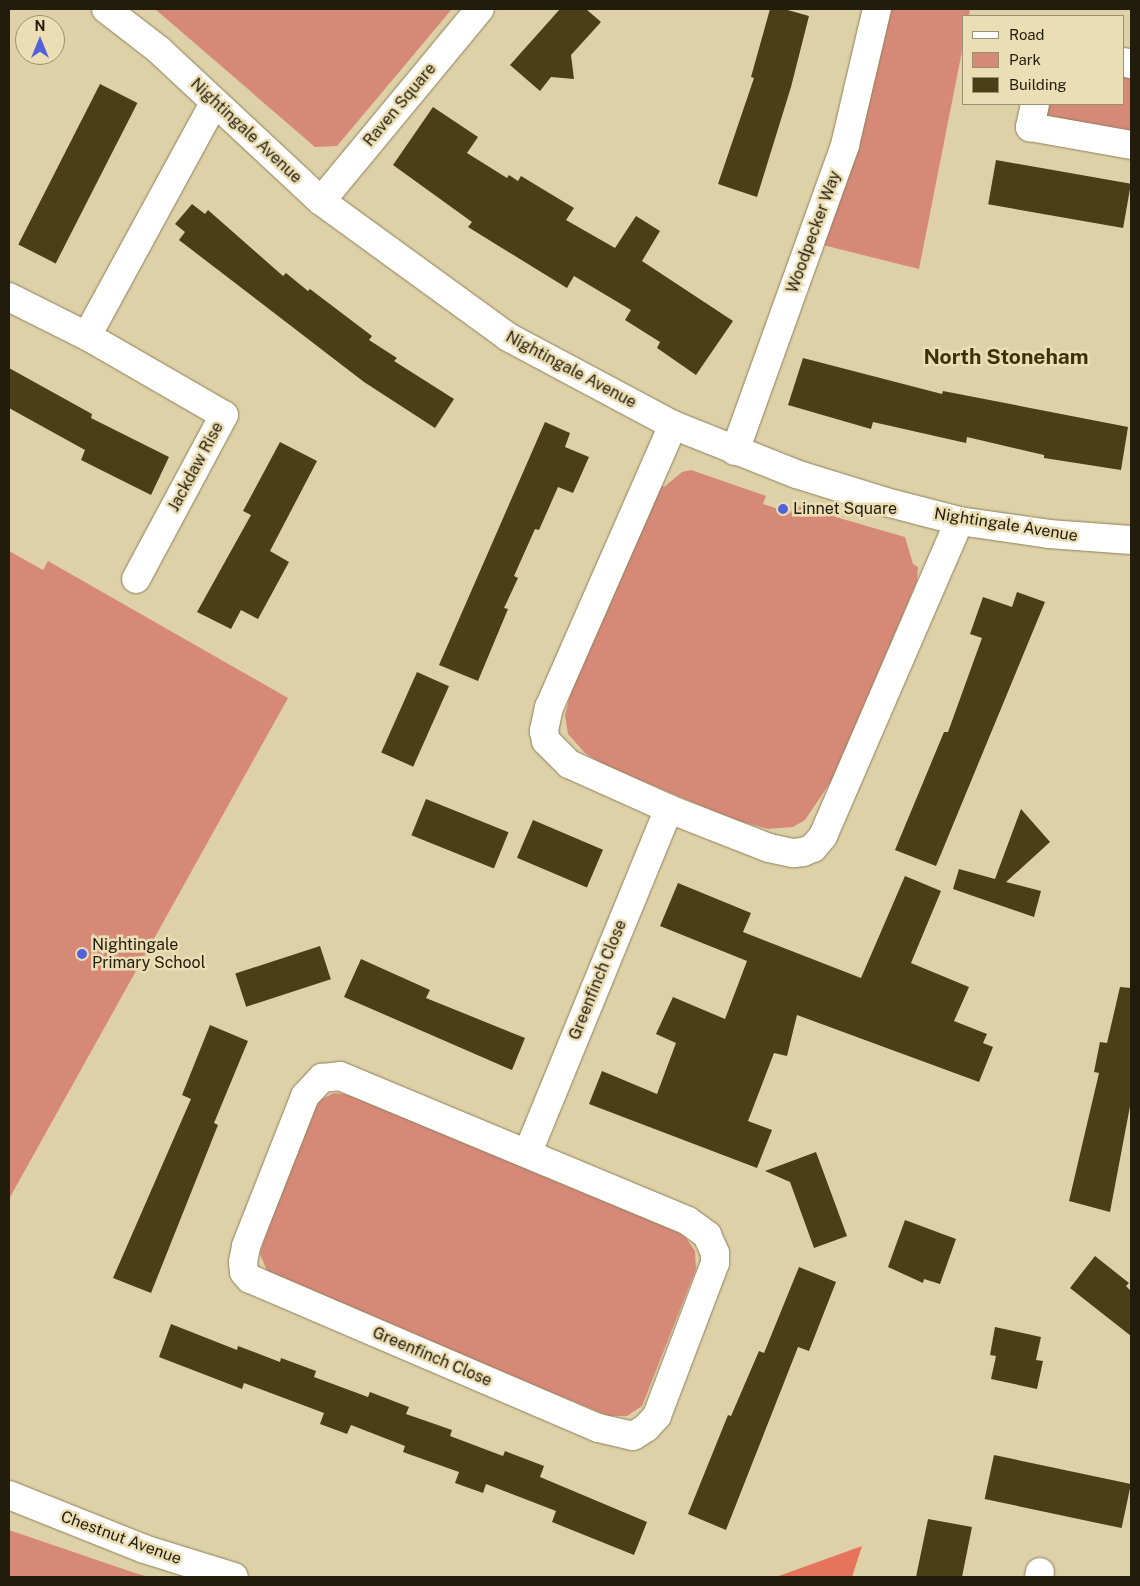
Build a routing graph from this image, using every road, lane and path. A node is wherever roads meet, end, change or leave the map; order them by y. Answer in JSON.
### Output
{"nodes":[{"id":1,"x":106,"y":9,"type":"edge"},
{"id":2,"x":480,"y":9,"type":"edge"},
{"id":3,"x":877,"y":9,"type":"edge"},
{"id":4,"x":214,"y":102,"type":"junction"},
{"id":5,"x":1035,"y":105,"type":"edge"},
{"id":6,"x":1131,"y":145,"type":"edge"},
{"id":7,"x":321,"y":201,"type":"junction"},
{"id":8,"x":9,"y":297,"type":"edge"},
{"id":9,"x":87,"y":336,"type":"junction"},
{"id":10,"x":673,"y":425,"type":"junction"},
{"id":11,"x":735,"y":451,"type":"junction"},
{"id":12,"x":959,"y":520,"type":"junction"},
{"id":13,"x":1131,"y":540,"type":"edge"},
{"id":14,"x":136,"y":579,"type":"dead end"},
{"id":15,"x":669,"y":809,"type":"junction"},
{"id":16,"x":528,"y":1152,"type":"junction"},
{"id":17,"x":9,"y":1495,"type":"edge"},
{"id":18,"x":234,"y":1577,"type":"edge"}],
"edges":[{"from":1,"to":4,"type":"street","name":"Nightingale Avenue"},
{"from":2,"to":7,"type":"street","name":"Raven Square"},
{"from":3,"to":11,"type":"street","name":"Woodpecker Way"},
{"from":4,"to":7,"type":"street","name":"Nightingale Avenue"},
{"from":4,"to":9,"type":"street"},
{"from":5,"to":6,"type":"street"},
{"from":7,"to":10,"type":"street","name":"Nightingale Avenue"},
{"from":8,"to":9,"type":"street","name":"Jackdaw Rise"},
{"from":9,"to":14,"type":"street","name":"Jackdaw Rise"},
{"from":10,"to":11,"type":"street","name":"Nightingale Avenue"},
{"from":10,"to":15,"type":"street"},
{"from":11,"to":12,"type":"street","name":"Nightingale Avenue"},
{"from":12,"to":13,"type":"street","name":"Nightingale Avenue"},
{"from":12,"to":15,"type":"street"},
{"from":15,"to":16,"type":"street","name":"Greenfinch Close"},
{"from":16,"to":16,"type":"street","name":"Greenfinch Close"},
{"from":17,"to":18,"type":"street","name":"Chestnut Avenue"}]}
